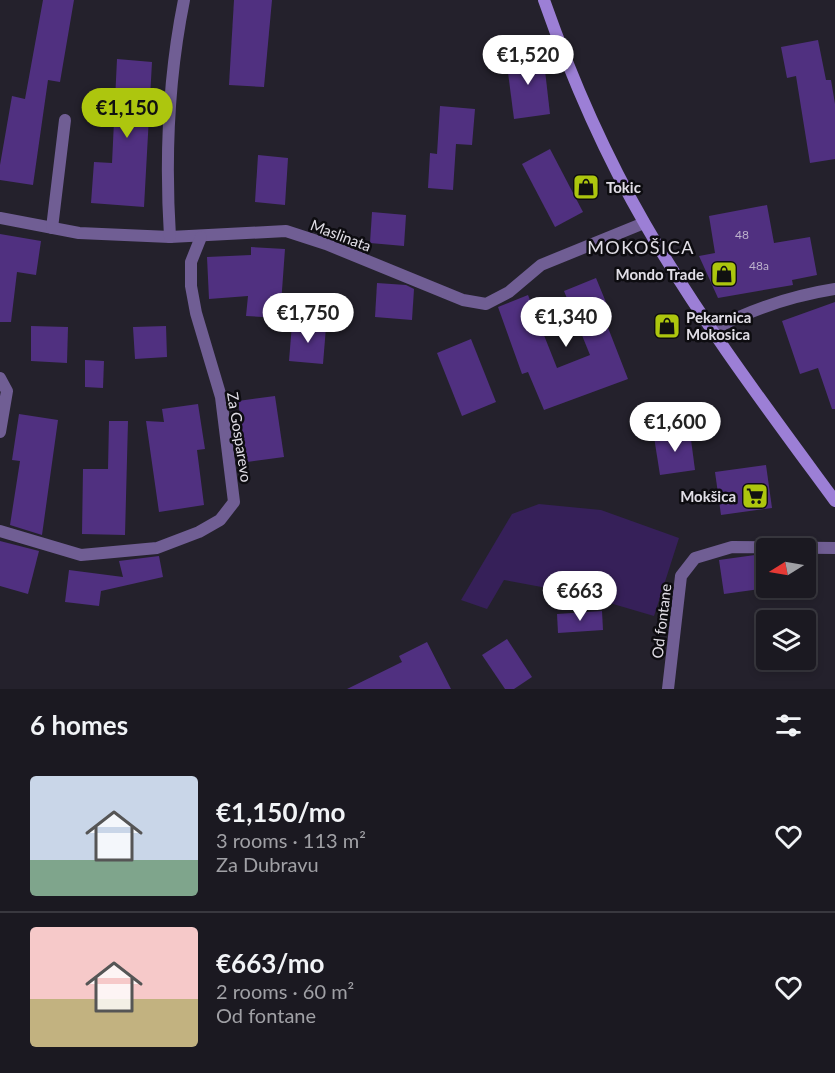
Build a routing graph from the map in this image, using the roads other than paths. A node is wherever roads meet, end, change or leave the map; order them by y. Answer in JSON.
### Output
{"nodes":[{"id":1,"x":184,"y":0,"type":"edge"},
{"id":2,"x":544,"y":0,"type":"edge"},
{"id":3,"x":65,"y":120,"type":"dead end"},
{"id":4,"x":0,"y":218,"type":"edge"},
{"id":5,"x":644,"y":223,"type":"junction"},
{"id":6,"x":52,"y":228,"type":"junction"},
{"id":7,"x":170,"y":237,"type":"junction"},
{"id":8,"x":201,"y":237,"type":"junction"},
{"id":9,"x":835,"y":289,"type":"edge"},
{"id":10,"x":712,"y":330,"type":"junction"},
{"id":11,"x":0,"y":378,"type":"edge"},
{"id":12,"x":0,"y":432,"type":"edge"},
{"id":13,"x":835,"y":501,"type":"edge"},
{"id":14,"x":0,"y":531,"type":"edge"},
{"id":15,"x":835,"y":548,"type":"edge"},
{"id":16,"x":668,"y":689,"type":"edge"}],
"edges":[{"from":1,"to":7,"type":"street"},
{"from":2,"to":5,"type":"main road"},
{"from":3,"to":6,"type":"street"},
{"from":4,"to":6,"type":"street","name":"Maslinata"},
{"from":5,"to":8,"type":"street","name":"Maslinata"},
{"from":5,"to":10,"type":"main road"},
{"from":6,"to":7,"type":"street","name":"Maslinata"},
{"from":7,"to":8,"type":"street","name":"Maslinata"},
{"from":8,"to":14,"type":"street","name":"Za Gosparevo"},
{"from":9,"to":10,"type":"street"},
{"from":10,"to":13,"type":"main road"},
{"from":11,"to":12,"type":"street"},
{"from":15,"to":16,"type":"street","name":"Od fontane"}]}
